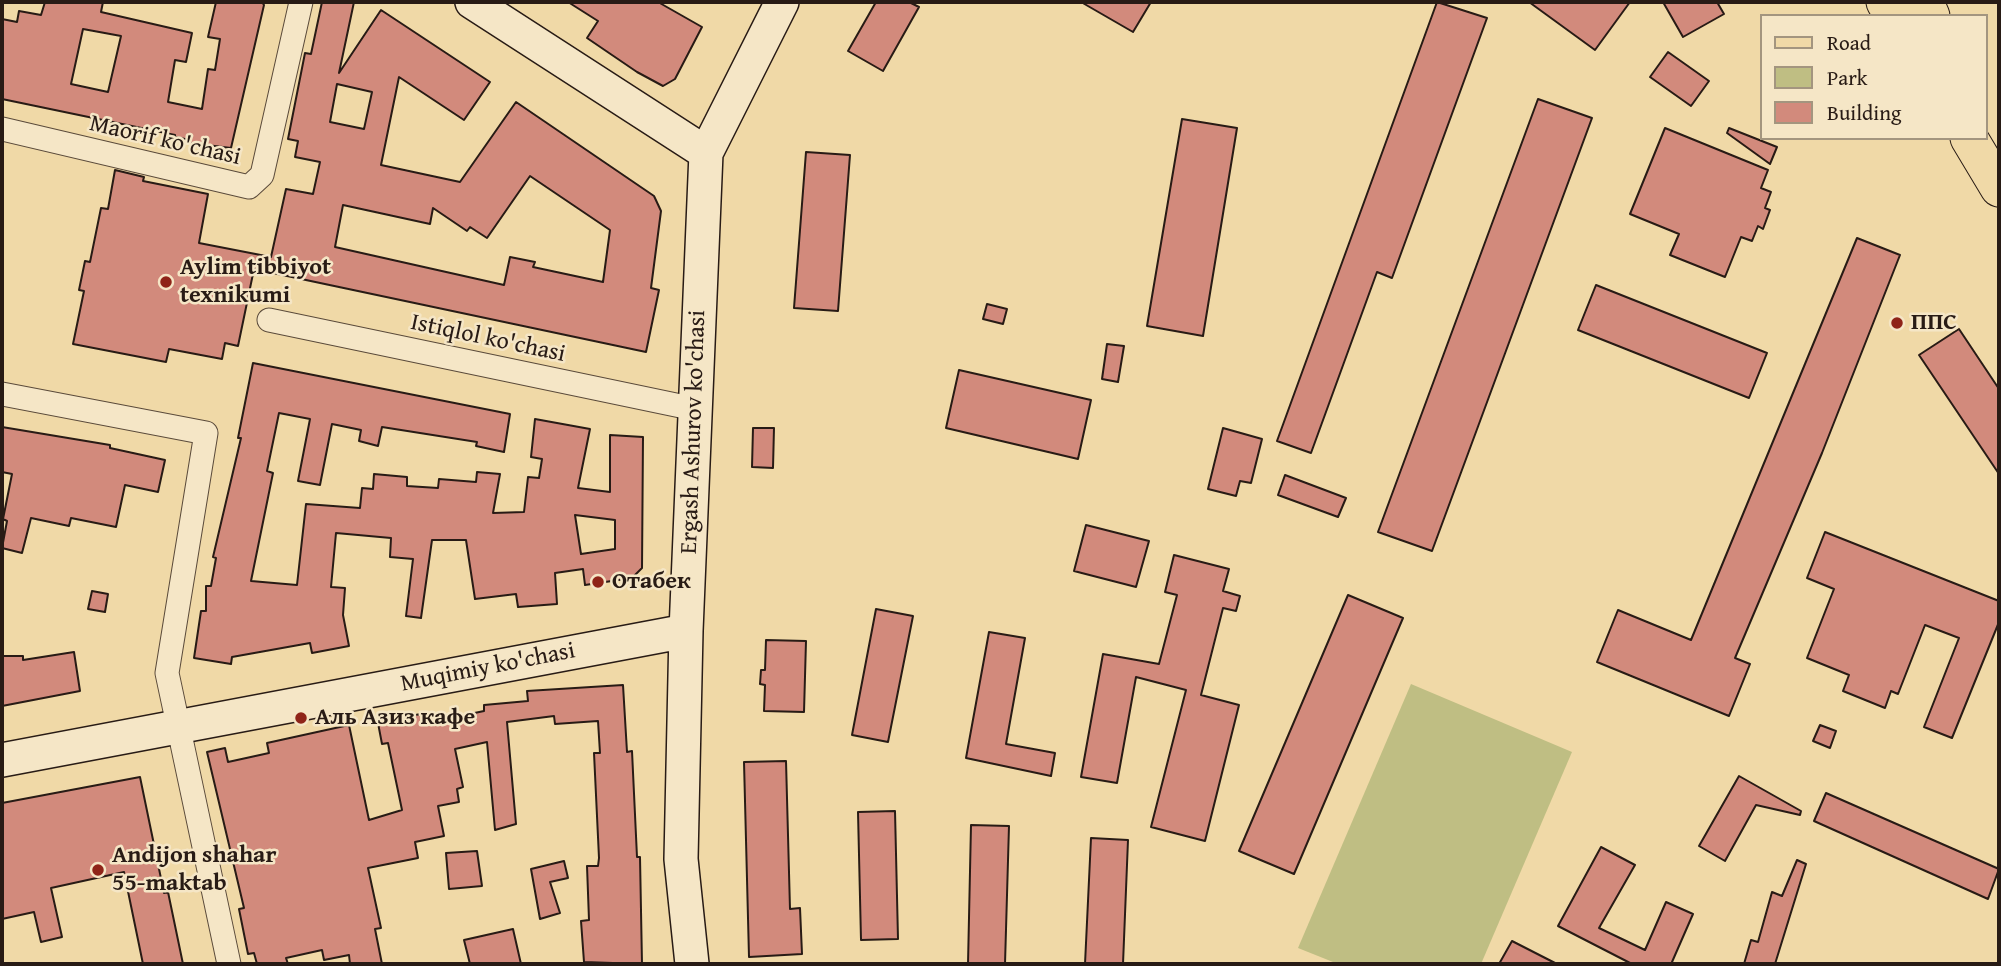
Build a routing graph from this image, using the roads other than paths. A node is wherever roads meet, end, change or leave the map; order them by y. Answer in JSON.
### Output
{"nodes":[{"id":1,"x":301,"y":2,"type":"edge"},
{"id":2,"x":472,"y":2,"type":"edge"},
{"id":3,"x":782,"y":2,"type":"edge"},
{"id":4,"x":2,"y":129,"type":"edge"},
{"id":5,"x":1987,"y":139,"type":"edge"},
{"id":6,"x":1970,"y":140,"type":"edge"},
{"id":7,"x":706,"y":153,"type":"junction"},
{"id":8,"x":1999,"y":166,"type":"edge"},
{"id":9,"x":1999,"y":188,"type":"edge"},
{"id":10,"x":269,"y":320,"type":"dead end"},
{"id":11,"x":2,"y":394,"type":"edge"},
{"id":12,"x":695,"y":409,"type":"junction"},
{"id":13,"x":686,"y":631,"type":"junction"},
{"id":14,"x":178,"y":727,"type":"junction"},
{"id":15,"x":2,"y":760,"type":"edge"},
{"id":16,"x":229,"y":964,"type":"edge"},
{"id":17,"x":692,"y":964,"type":"edge"}],
"edges":[{"from":1,"to":4,"type":"street","name":"Maorif ko'chasi"},
{"from":2,"to":7,"type":"street"},
{"from":3,"to":7,"type":"street","name":"Ergash Ashurov ko'chasi"},
{"from":5,"to":8,"type":"main road"},
{"from":6,"to":9,"type":"main road"},
{"from":7,"to":12,"type":"street","name":"Ergash Ashurov ko'chasi"},
{"from":10,"to":12,"type":"street","name":"Istiqlol ko'chasi"},
{"from":11,"to":14,"type":"street"},
{"from":12,"to":13,"type":"street","name":"Ergash Ashurov ko'chasi"},
{"from":13,"to":14,"type":"street","name":"Muqimiy ko'chasi"},
{"from":13,"to":17,"type":"street","name":"Ergash Ashurov ko'chasi"},
{"from":14,"to":15,"type":"street","name":"Muqimiy ko'chasi"},
{"from":14,"to":16,"type":"street"}]}
